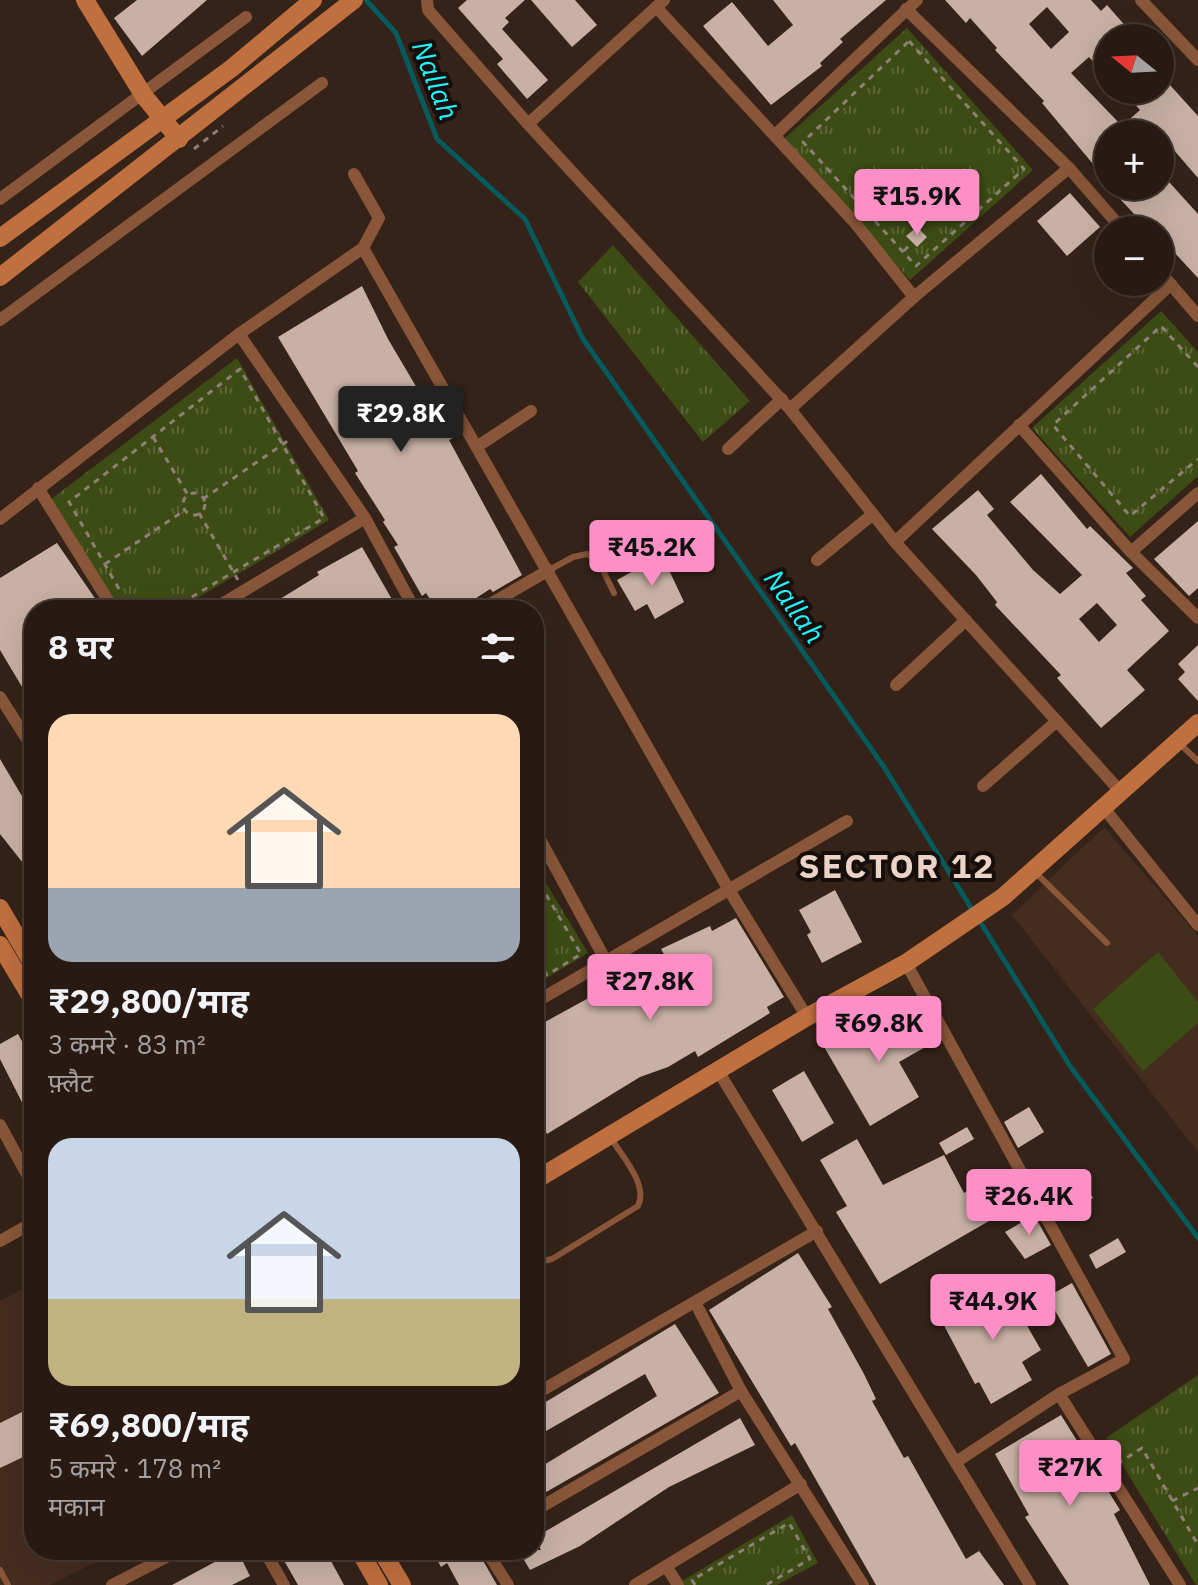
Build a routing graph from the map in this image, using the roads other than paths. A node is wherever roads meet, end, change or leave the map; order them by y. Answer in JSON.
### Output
{"nodes":[{"id":1,"x":85,"y":0,"type":"edge"},
{"id":2,"x":354,"y":0,"type":"edge"},
{"id":3,"x":427,"y":0,"type":"edge"},
{"id":4,"x":917,"y":0,"type":"edge"},
{"id":5,"x":1141,"y":0,"type":"edge"},
{"id":6,"x":660,"y":3,"type":"edge"},
{"id":7,"x":308,"y":5,"type":"edge"},
{"id":8,"x":906,"y":9,"type":"junction"},
{"id":9,"x":246,"y":17,"type":"dead end"},
{"id":10,"x":1198,"y":60,"type":"edge"},
{"id":11,"x":322,"y":83,"type":"dead end"},
{"id":12,"x":144,"y":96,"type":"junction"},
{"id":13,"x":163,"y":118,"type":"junction"},
{"id":14,"x":528,"y":124,"type":"junction"},
{"id":15,"x":775,"y":135,"type":"junction"},
{"id":16,"x":179,"y":139,"type":"junction"},
{"id":17,"x":1069,"y":168,"type":"junction"},
{"id":18,"x":354,"y":174,"type":"dead end"},
{"id":19,"x":0,"y":199,"type":"edge"},
{"id":20,"x":1111,"y":216,"type":"edge"},
{"id":21,"x":0,"y":238,"type":"edge"},
{"id":22,"x":363,"y":248,"type":"junction"},
{"id":23,"x":0,"y":277,"type":"edge"},
{"id":24,"x":1174,"y":288,"type":"edge"},
{"id":25,"x":1158,"y":296,"type":"edge"},
{"id":26,"x":914,"y":297,"type":"junction"},
{"id":27,"x":1198,"y":316,"type":"edge"},
{"id":28,"x":0,"y":320,"type":"edge"},
{"id":29,"x":239,"y":334,"type":"junction"},
{"id":30,"x":786,"y":404,"type":"junction"},
{"id":31,"x":531,"y":411,"type":"dead end"},
{"id":32,"x":1019,"y":425,"type":"junction"},
{"id":33,"x":478,"y":446,"type":"junction"},
{"id":34,"x":728,"y":449,"type":"dead end"},
{"id":35,"x":38,"y":488,"type":"junction"},
{"id":36,"x":1198,"y":493,"type":"edge"},
{"id":37,"x":873,"y":514,"type":"junction"},
{"id":38,"x":365,"y":518,"type":"junction"},
{"id":39,"x":0,"y":519,"type":"edge"},
{"id":40,"x":895,"y":542,"type":"junction"},
{"id":41,"x":1131,"y":552,"type":"junction"},
{"id":42,"x":817,"y":560,"type":"dead end"},
{"id":43,"x":549,"y":570,"type":"junction"},
{"id":44,"x":614,"y":593,"type":"dead end"},
{"id":45,"x":108,"y":600,"type":"edge"},
{"id":46,"x":229,"y":600,"type":"edge"},
{"id":47,"x":410,"y":600,"type":"edge"},
{"id":48,"x":497,"y":600,"type":"edge"},
{"id":49,"x":1198,"y":618,"type":"edge"},
{"id":50,"x":966,"y":620,"type":"junction"},
{"id":51,"x":896,"y":685,"type":"dead end"},
{"id":52,"x":0,"y":697,"type":"edge"},
{"id":53,"x":1057,"y":721,"type":"junction"},
{"id":54,"x":1198,"y":723,"type":"edge"},
{"id":55,"x":24,"y":734,"type":"edge"},
{"id":56,"x":1177,"y":741,"type":"junction"},
{"id":57,"x":1198,"y":761,"type":"edge"},
{"id":58,"x":983,"y":786,"type":"dead end"},
{"id":59,"x":1120,"y":791,"type":"junction"},
{"id":60,"x":1103,"y":807,"type":"junction"},
{"id":61,"x":847,"y":821,"type":"dead end"},
{"id":62,"x":544,"y":846,"type":"edge"},
{"id":63,"x":1033,"y":870,"type":"junction"},
{"id":64,"x":729,"y":890,"type":"junction"},
{"id":65,"x":1,"y":912,"type":"edge"},
{"id":66,"x":1198,"y":925,"type":"edge"},
{"id":67,"x":1107,"y":943,"type":"dead end"},
{"id":68,"x":0,"y":945,"type":"edge"},
{"id":69,"x":24,"y":950,"type":"edge"},
{"id":70,"x":606,"y":961,"type":"junction"},
{"id":71,"x":906,"y":963,"type":"junction"},
{"id":72,"x":24,"y":985,"type":"edge"},
{"id":73,"x":544,"y":997,"type":"edge"},
{"id":74,"x":807,"y":1017,"type":"junction"},
{"id":75,"x":717,"y":1069,"type":"junction"},
{"id":76,"x":0,"y":1125,"type":"edge"},
{"id":77,"x":609,"y":1135,"type":"junction"},
{"id":78,"x":24,"y":1169,"type":"edge"},
{"id":79,"x":544,"y":1175,"type":"edge"},
{"id":80,"x":24,"y":1228,"type":"edge"},
{"id":81,"x":817,"y":1231,"type":"junction"},
{"id":82,"x":0,"y":1241,"type":"edge"},
{"id":83,"x":544,"y":1261,"type":"edge"},
{"id":84,"x":696,"y":1304,"type":"junction"},
{"id":85,"x":544,"y":1389,"type":"edge"},
{"id":86,"x":741,"y":1391,"type":"junction"},
{"id":87,"x":1059,"y":1394,"type":"junction"},
{"id":88,"x":956,"y":1462,"type":"junction"},
{"id":89,"x":801,"y":1484,"type":"junction"},
{"id":90,"x":544,"y":1505,"type":"edge"},
{"id":91,"x":161,"y":1560,"type":"edge"},
{"id":92,"x":270,"y":1560,"type":"edge"},
{"id":93,"x":365,"y":1560,"type":"edge"},
{"id":94,"x":387,"y":1560,"type":"edge"},
{"id":95,"x":492,"y":1560,"type":"edge"},
{"id":96,"x":666,"y":1566,"type":"junction"},
{"id":97,"x":0,"y":1570,"type":"edge"},
{"id":98,"x":8,"y":1585,"type":"edge"},
{"id":99,"x":112,"y":1585,"type":"edge"},
{"id":100,"x":284,"y":1585,"type":"edge"},
{"id":101,"x":379,"y":1585,"type":"edge"},
{"id":102,"x":402,"y":1585,"type":"edge"},
{"id":103,"x":508,"y":1585,"type":"edge"},
{"id":104,"x":635,"y":1585,"type":"edge"},
{"id":105,"x":678,"y":1585,"type":"edge"},
{"id":106,"x":863,"y":1585,"type":"edge"},
{"id":107,"x":1030,"y":1585,"type":"edge"},
{"id":108,"x":1180,"y":1585,"type":"edge"}],
"edges":[{"from":1,"to":12,"type":"street"},
{"from":2,"to":16,"type":"street"},
{"from":3,"to":14,"type":"street"},
{"from":4,"to":8,"type":"street"},
{"from":5,"to":10,"type":"street"},
{"from":6,"to":14,"type":"street"},
{"from":6,"to":15,"type":"street"},
{"from":7,"to":13,"type":"street"},
{"from":8,"to":15,"type":"street"},
{"from":8,"to":17,"type":"street"},
{"from":9,"to":12,"type":"street"},
{"from":11,"to":28,"type":"street"},
{"from":12,"to":13,"type":"street"},
{"from":12,"to":19,"type":"street"},
{"from":13,"to":16,"type":"street"},
{"from":13,"to":21,"type":"street"},
{"from":14,"to":30,"type":"street"},
{"from":15,"to":26,"type":"street"},
{"from":16,"to":23,"type":"street"},
{"from":17,"to":20,"type":"street"},
{"from":17,"to":26,"type":"street"},
{"from":18,"to":22,"type":"street"},
{"from":22,"to":29,"type":"street"},
{"from":22,"to":33,"type":"street"},
{"from":24,"to":27,"type":"street"},
{"from":25,"to":32,"type":"street"},
{"from":26,"to":30,"type":"street"},
{"from":29,"to":35,"type":"street"},
{"from":29,"to":38,"type":"street"},
{"from":30,"to":34,"type":"street"},
{"from":30,"to":37,"type":"street"},
{"from":31,"to":33,"type":"street"},
{"from":32,"to":40,"type":"street"},
{"from":32,"to":41,"type":"street"},
{"from":33,"to":43,"type":"street"},
{"from":35,"to":39,"type":"street"},
{"from":35,"to":45,"type":"street"},
{"from":36,"to":41,"type":"street"},
{"from":37,"to":40,"type":"street"},
{"from":37,"to":42,"type":"street"},
{"from":38,"to":46,"type":"street"},
{"from":38,"to":47,"type":"street"},
{"from":40,"to":50,"type":"street"},
{"from":41,"to":49,"type":"street"},
{"from":43,"to":44,"type":"lane"},
{"from":43,"to":48,"type":"street"},
{"from":43,"to":64,"type":"street"},
{"from":50,"to":51,"type":"street"},
{"from":50,"to":53,"type":"street"},
{"from":52,"to":55,"type":"street"},
{"from":53,"to":58,"type":"street"},
{"from":53,"to":59,"type":"street"},
{"from":54,"to":56,"type":"street"},
{"from":56,"to":57,"type":"lane"},
{"from":56,"to":59,"type":"street"},
{"from":59,"to":60,"type":"street"},
{"from":60,"to":63,"type":"street"},
{"from":60,"to":66,"type":"street"},
{"from":61,"to":64,"type":"street"},
{"from":62,"to":70,"type":"street"},
{"from":63,"to":67,"type":"lane"},
{"from":63,"to":71,"type":"street"},
{"from":64,"to":70,"type":"street"},
{"from":64,"to":74,"type":"street"},
{"from":65,"to":69,"type":"street"},
{"from":68,"to":72,"type":"street"},
{"from":70,"to":73,"type":"street"},
{"from":71,"to":74,"type":"street"},
{"from":71,"to":87,"type":"street"},
{"from":74,"to":75,"type":"street"},
{"from":75,"to":77,"type":"street"},
{"from":75,"to":81,"type":"street"},
{"from":76,"to":78,"type":"street"},
{"from":77,"to":79,"type":"street"},
{"from":77,"to":83,"type":"lane"},
{"from":80,"to":82,"type":"street"},
{"from":81,"to":84,"type":"street"},
{"from":81,"to":88,"type":"street"},
{"from":84,"to":85,"type":"street"},
{"from":84,"to":86,"type":"street"},
{"from":86,"to":89,"type":"street"},
{"from":86,"to":90,"type":"street"},
{"from":87,"to":88,"type":"street"},
{"from":87,"to":108,"type":"street"},
{"from":88,"to":107,"type":"street"},
{"from":89,"to":96,"type":"street"},
{"from":89,"to":106,"type":"street"},
{"from":91,"to":99,"type":"street"},
{"from":92,"to":100,"type":"street"},
{"from":93,"to":101,"type":"street"},
{"from":94,"to":102,"type":"street"},
{"from":95,"to":103,"type":"street"},
{"from":96,"to":104,"type":"street"},
{"from":96,"to":105,"type":"street"},
{"from":97,"to":98,"type":"lane"}]}
